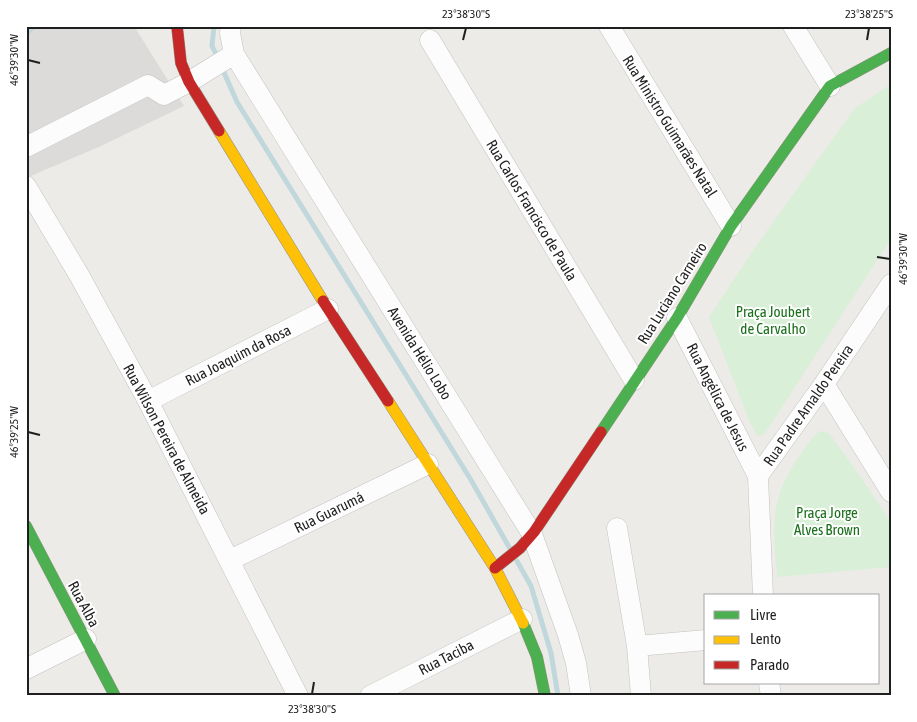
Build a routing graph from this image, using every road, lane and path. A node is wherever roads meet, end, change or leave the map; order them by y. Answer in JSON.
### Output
{"nodes":[{"id":1,"x":177,"y":26,"type":"edge"},
{"id":2,"x":231,"y":26,"type":"edge"},
{"id":3,"x":609,"y":26,"type":"edge"},
{"id":4,"x":793,"y":26,"type":"edge"},
{"id":5,"x":430,"y":40,"type":"dead end"},
{"id":6,"x":891,"y":53,"type":"edge"},
{"id":7,"x":230,"y":57,"type":"junction"},
{"id":8,"x":194,"y":79,"type":"junction"},
{"id":9,"x":830,"y":86,"type":"junction"},
{"id":10,"x":26,"y":147,"type":"edge"},
{"id":11,"x":26,"y":186,"type":"edge"},
{"id":12,"x":731,"y":226,"type":"junction"},
{"id":13,"x":891,"y":284,"type":"edge"},
{"id":14,"x":328,"y":309,"type":"junction"},
{"id":15,"x":677,"y":318,"type":"junction"},
{"id":16,"x":634,"y":380,"type":"junction"},
{"id":17,"x":824,"y":384,"type":"junction"},
{"id":18,"x":148,"y":401,"type":"junction"},
{"id":19,"x":428,"y":464,"type":"junction"},
{"id":20,"x":758,"y":476,"type":"junction"},
{"id":21,"x":891,"y":492,"type":"edge"},
{"id":22,"x":26,"y":526,"type":"edge"},
{"id":23,"x":617,"y":528,"type":"dead end"},
{"id":24,"x":526,"y":541,"type":"junction"},
{"id":25,"x":230,"y":560,"type":"junction"},
{"id":26,"x":499,"y":565,"type":"junction"},
{"id":27,"x":763,"y":594,"type":"edge"},
{"id":28,"x":522,"y":619,"type":"junction"},
{"id":29,"x":86,"y":639,"type":"junction"},
{"id":30,"x":704,"y":640,"type":"edge"},
{"id":31,"x":637,"y":646,"type":"junction"},
{"id":32,"x":26,"y":669,"type":"edge"},
{"id":33,"x":115,"y":696,"type":"edge"},
{"id":34,"x":298,"y":696,"type":"edge"},
{"id":35,"x":370,"y":696,"type":"edge"},
{"id":36,"x":544,"y":696,"type":"edge"},
{"id":37,"x":581,"y":696,"type":"edge"},
{"id":38,"x":641,"y":696,"type":"edge"}],
"edges":[{"from":1,"to":8,"type":"street"},
{"from":2,"to":7,"type":"street","name":"Avenida Hélio Lobo"},
{"from":3,"to":12,"type":"street","name":"Rua Ministro Guimarães Natal"},
{"from":4,"to":9,"type":"street"},
{"from":5,"to":16,"type":"street","name":"Rua Carlos Francisco de Paula"},
{"from":6,"to":9,"type":"street","name":"Rua Luciano Carneiro"},
{"from":7,"to":8,"type":"street"},
{"from":7,"to":24,"type":"street","name":"Avenida Hélio Lobo"},
{"from":8,"to":10,"type":"street"},
{"from":8,"to":14,"type":"street"},
{"from":9,"to":12,"type":"street","name":"Rua Luciano Carneiro"},
{"from":11,"to":18,"type":"street","name":"Rua Wilson Pereira de Almeida"},
{"from":12,"to":15,"type":"street","name":"Rua Luciano Carneiro"},
{"from":13,"to":17,"type":"street","name":"Rua Padre Arnaldo Pereira"},
{"from":14,"to":18,"type":"street","name":"Rua Joaquim da Rosa"},
{"from":14,"to":19,"type":"street"},
{"from":15,"to":16,"type":"street","name":"Rua Luciano Carneiro"},
{"from":15,"to":20,"type":"street","name":"Rua Angélica de Jesus"},
{"from":16,"to":24,"type":"street","name":"Rua Luciano Carneiro"},
{"from":17,"to":20,"type":"street","name":"Rua Padre Arnaldo Pereira"},
{"from":17,"to":21,"type":"street"},
{"from":18,"to":25,"type":"street","name":"Rua Wilson Pereira de Almeida"},
{"from":19,"to":25,"type":"street","name":"Rua Guarumá"},
{"from":19,"to":26,"type":"street"},
{"from":20,"to":27,"type":"street","name":"Rua Padre Arnaldo Pereira"},
{"from":22,"to":29,"type":"street","name":"Rua Alba"},
{"from":23,"to":31,"type":"street"},
{"from":24,"to":26,"type":"street","name":"Rua Luciano Carneiro"},
{"from":24,"to":37,"type":"street","name":"Avenida Hélio Lobo"},
{"from":25,"to":34,"type":"street","name":"Rua Wilson Pereira de Almeida"},
{"from":26,"to":28,"type":"street"},
{"from":28,"to":35,"type":"street","name":"Rua Taciba"},
{"from":28,"to":36,"type":"street"},
{"from":29,"to":32,"type":"street"},
{"from":29,"to":33,"type":"street","name":"Rua Alba"},
{"from":30,"to":31,"type":"street"},
{"from":31,"to":38,"type":"street"}]}
